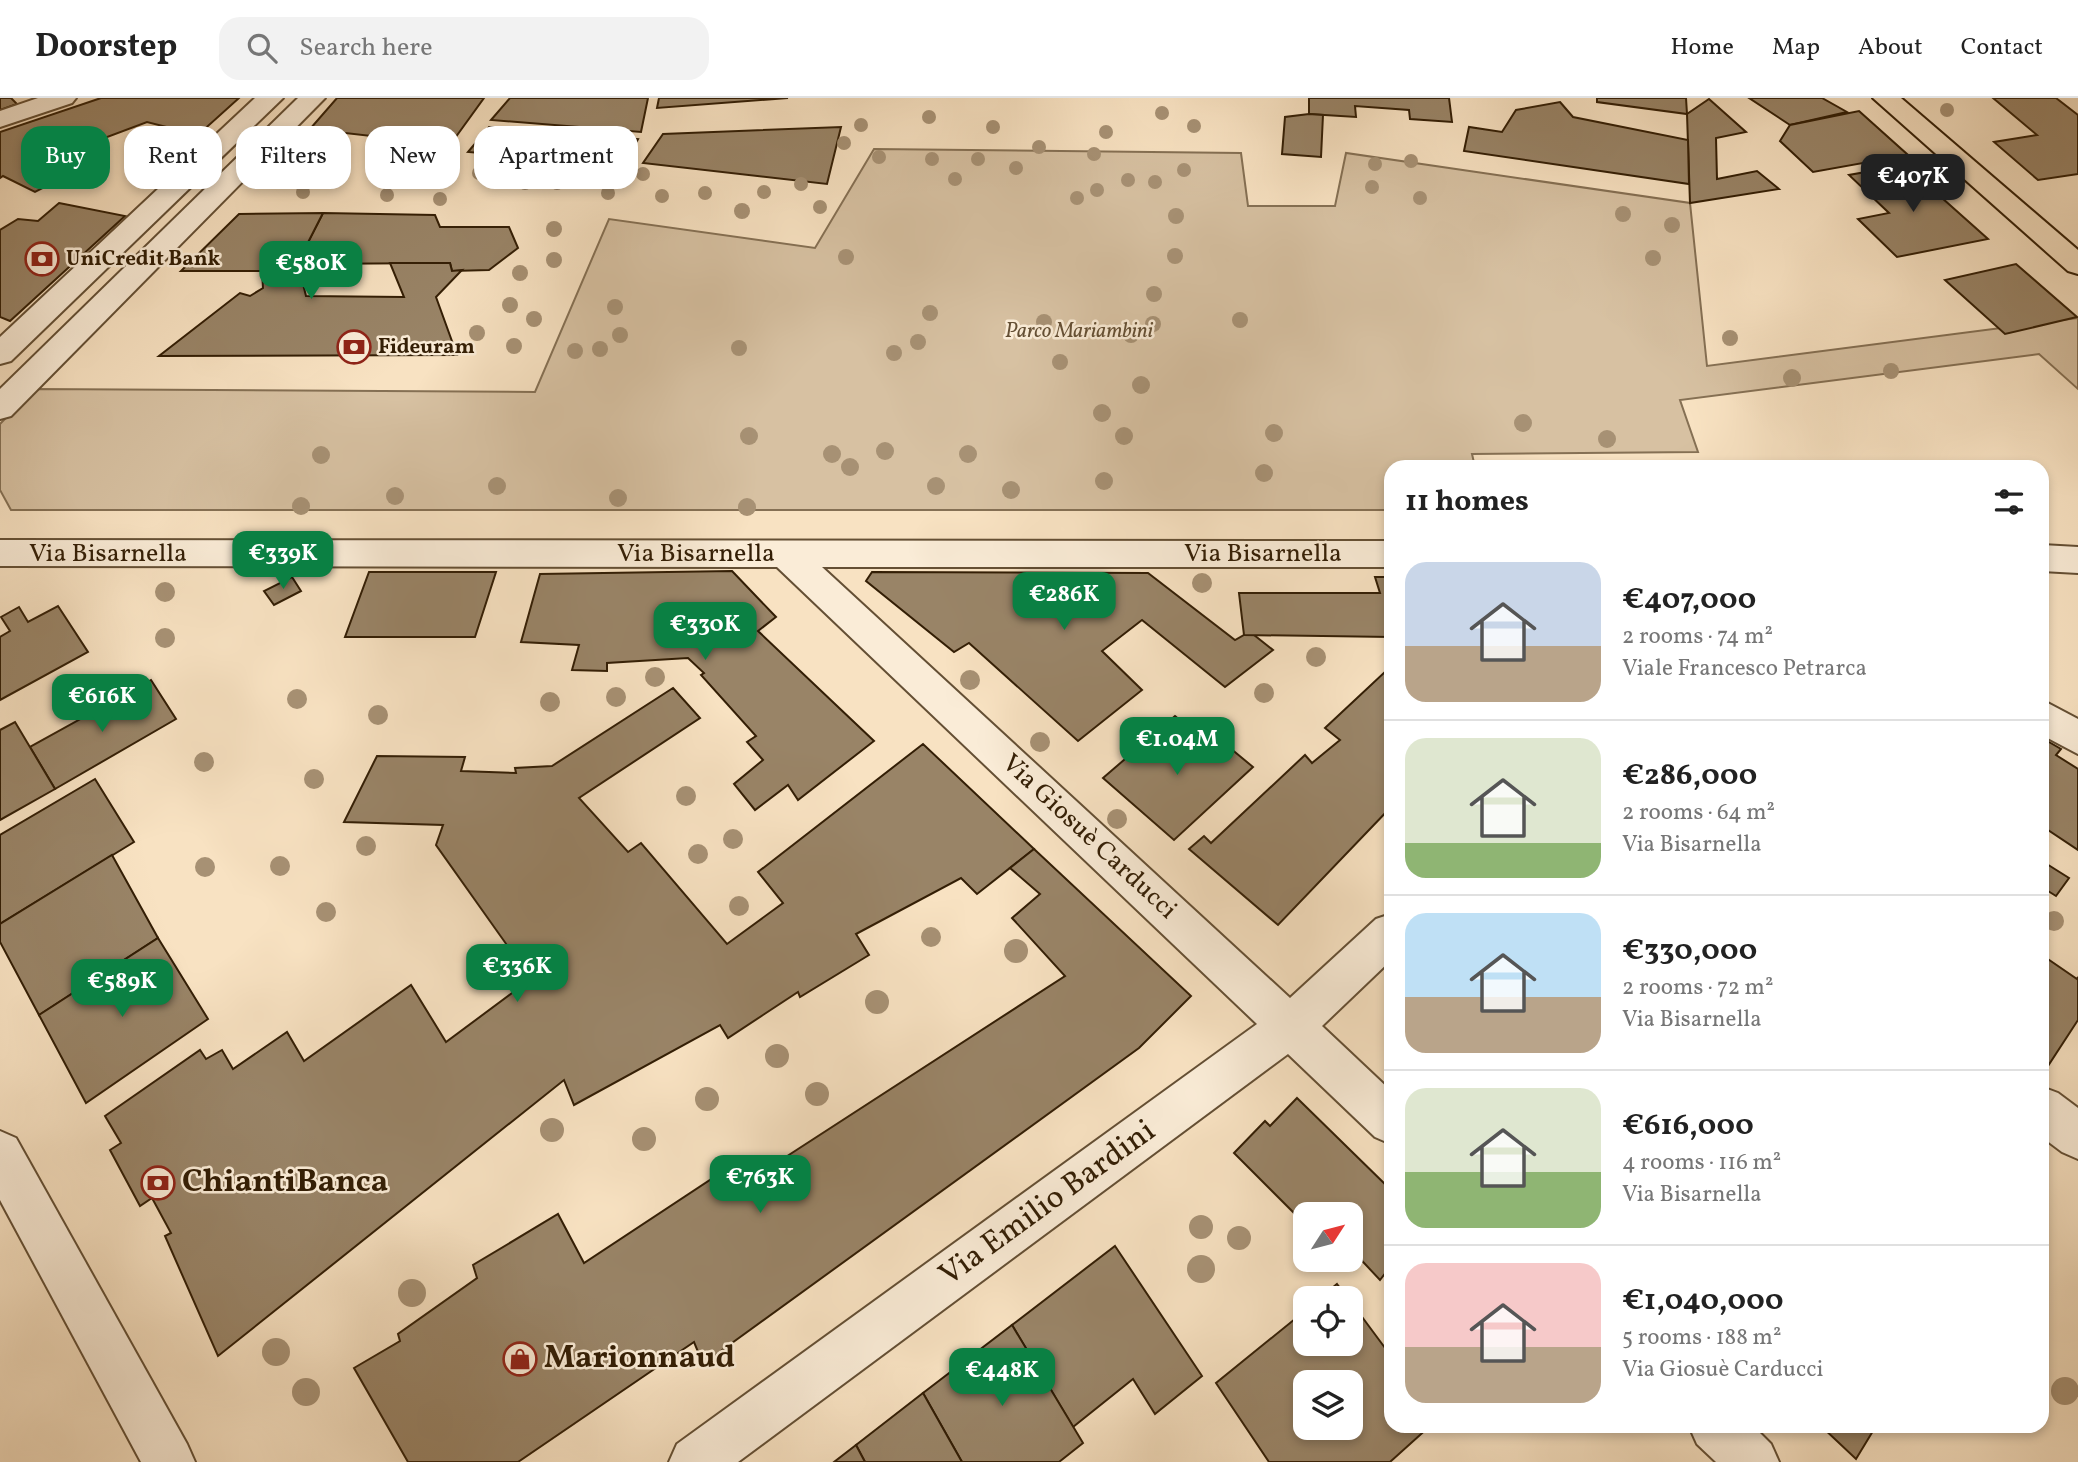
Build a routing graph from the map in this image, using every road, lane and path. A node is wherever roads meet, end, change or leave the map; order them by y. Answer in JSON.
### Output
{"nodes":[{"id":1,"x":63,"y":98,"type":"edge"},
{"id":2,"x":270,"y":98,"type":"edge"},
{"id":3,"x":312,"y":98,"type":"edge"},
{"id":4,"x":1886,"y":98,"type":"edge"},
{"id":5,"x":0,"y":119,"type":"edge"},
{"id":6,"x":2078,"y":265,"type":"edge"},
{"id":7,"x":0,"y":354,"type":"edge"},
{"id":8,"x":0,"y":408,"type":"edge"},
{"id":9,"x":0,"y":554,"type":"edge"},
{"id":10,"x":786,"y":554,"type":"junction"},
{"id":11,"x":1384,"y":554,"type":"edge"},
{"id":12,"x":2049,"y":558,"type":"edge"},
{"id":13,"x":2078,"y":560,"type":"edge"},
{"id":14,"x":2049,"y":720,"type":"edge"},
{"id":15,"x":2078,"y":738,"type":"edge"},
{"id":16,"x":1384,"y":940,"type":"edge"},
{"id":17,"x":1291,"y":1026,"type":"junction"},
{"id":18,"x":1384,"y":1114,"type":"edge"},
{"id":19,"x":2049,"y":1114,"type":"edge"},
{"id":20,"x":2078,"y":1136,"type":"edge"},
{"id":21,"x":0,"y":1153,"type":"edge"},
{"id":22,"x":1722,"y":1433,"type":"edge"},
{"id":23,"x":169,"y":1462,"type":"edge"},
{"id":24,"x":695,"y":1462,"type":"edge"},
{"id":25,"x":1753,"y":1462,"type":"edge"}],
"edges":[{"from":1,"to":5,"type":"street"},
{"from":2,"to":7,"type":"street"},
{"from":3,"to":8,"type":"street"},
{"from":4,"to":6,"type":"main road"},
{"from":9,"to":10,"type":"street","name":"Via Bisarnella"},
{"from":10,"to":11,"type":"street","name":"Via Bisarnella"},
{"from":10,"to":17,"type":"street","name":"Via Giosuè Carducci"},
{"from":12,"to":13,"type":"street"},
{"from":14,"to":15,"type":"street"},
{"from":16,"to":17,"type":"street","name":"Via Emilio Bardini"},
{"from":17,"to":18,"type":"street","name":"Via Giosuè Carducci"},
{"from":17,"to":24,"type":"street","name":"Via Emilio Bardini"},
{"from":19,"to":20,"type":"street"},
{"from":21,"to":23,"type":"street"},
{"from":22,"to":25,"type":"street"}]}
